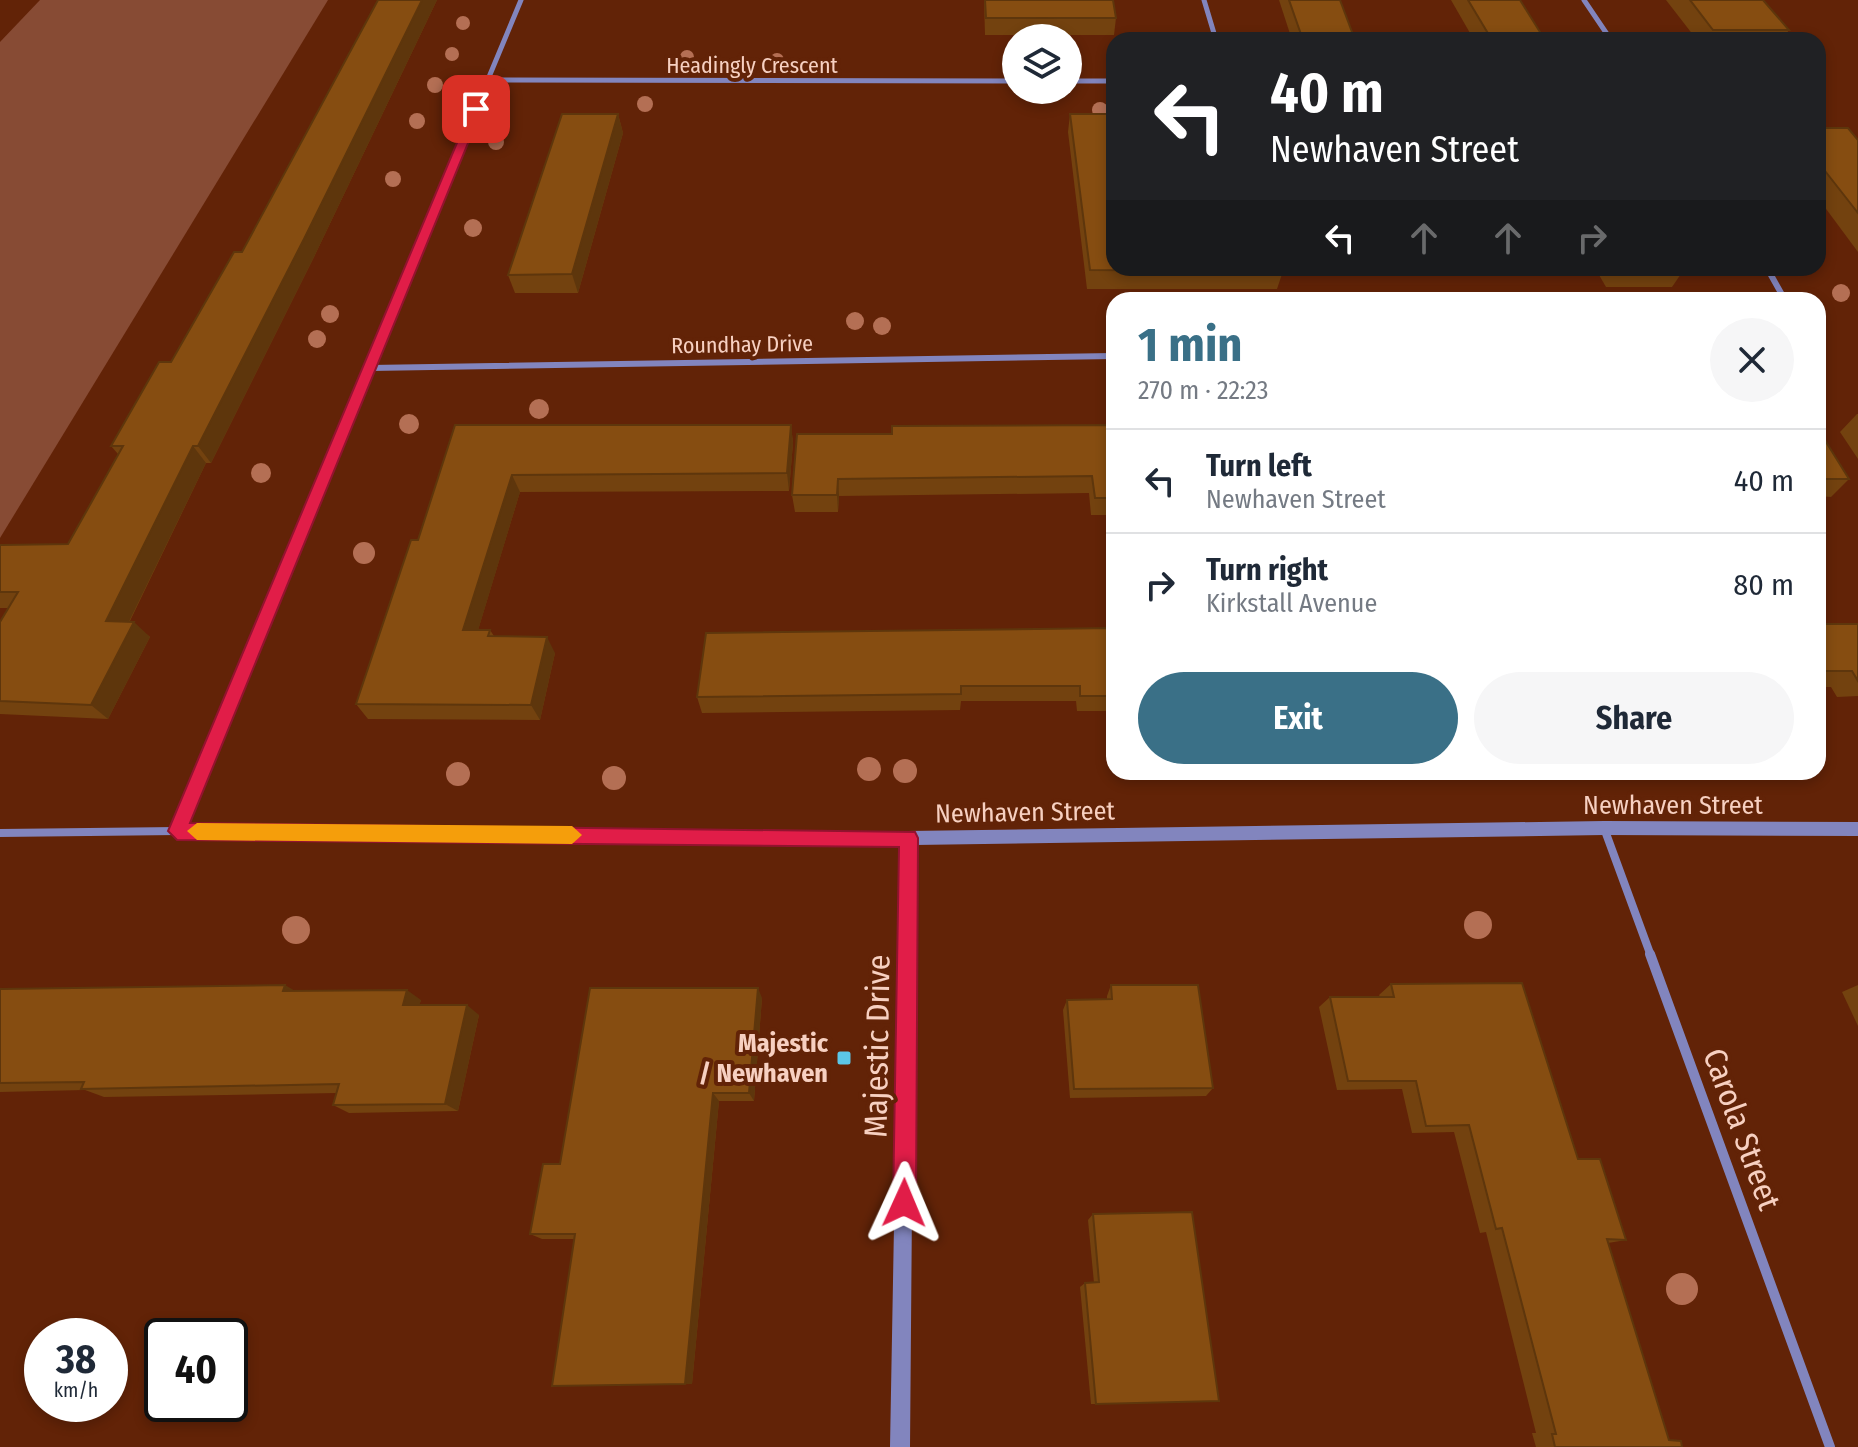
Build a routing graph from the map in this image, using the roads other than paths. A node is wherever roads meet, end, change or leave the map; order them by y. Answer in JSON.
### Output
{"nodes":[{"id":1,"x":521,"y":0,"type":"edge"},
{"id":2,"x":1204,"y":0,"type":"edge"},
{"id":3,"x":1584,"y":0,"type":"edge"},
{"id":4,"x":1214,"y":32,"type":"edge"},
{"id":5,"x":1606,"y":32,"type":"edge"},
{"id":6,"x":488,"y":80,"type":"junction"},
{"id":7,"x":1002,"y":81,"type":"edge"},
{"id":8,"x":1082,"y":81,"type":"edge"},
{"id":9,"x":1106,"y":81,"type":"edge"},
{"id":10,"x":1106,"y":356,"type":"edge"},
{"id":11,"x":370,"y":368,"type":"junction"},
{"id":12,"x":1604,"y":828,"type":"junction"},
{"id":13,"x":1858,"y":829,"type":"edge"},
{"id":14,"x":177,"y":831,"type":"junction"},
{"id":15,"x":0,"y":833,"type":"edge"},
{"id":16,"x":908,"y":838,"type":"junction"},
{"id":17,"x":900,"y":1447,"type":"edge"},
{"id":18,"x":1830,"y":1447,"type":"edge"}],
"edges":[{"from":1,"to":6,"type":"street"},
{"from":2,"to":4,"type":"street"},
{"from":3,"to":5,"type":"street"},
{"from":6,"to":7,"type":"street","name":"Headingly Crescent"},
{"from":6,"to":11,"type":"street"},
{"from":8,"to":9,"type":"street"},
{"from":10,"to":11,"type":"street","name":"Roundhay Drive"},
{"from":11,"to":14,"type":"street"},
{"from":12,"to":13,"type":"street","name":"Newhaven Street"},
{"from":12,"to":16,"type":"street","name":"Newhaven Street"},
{"from":12,"to":18,"type":"street","name":"Carola Street"},
{"from":14,"to":15,"type":"street","name":"Newhaven Street"},
{"from":14,"to":16,"type":"street","name":"Newhaven Street"},
{"from":16,"to":17,"type":"street","name":"Majestic Drive"}]}
